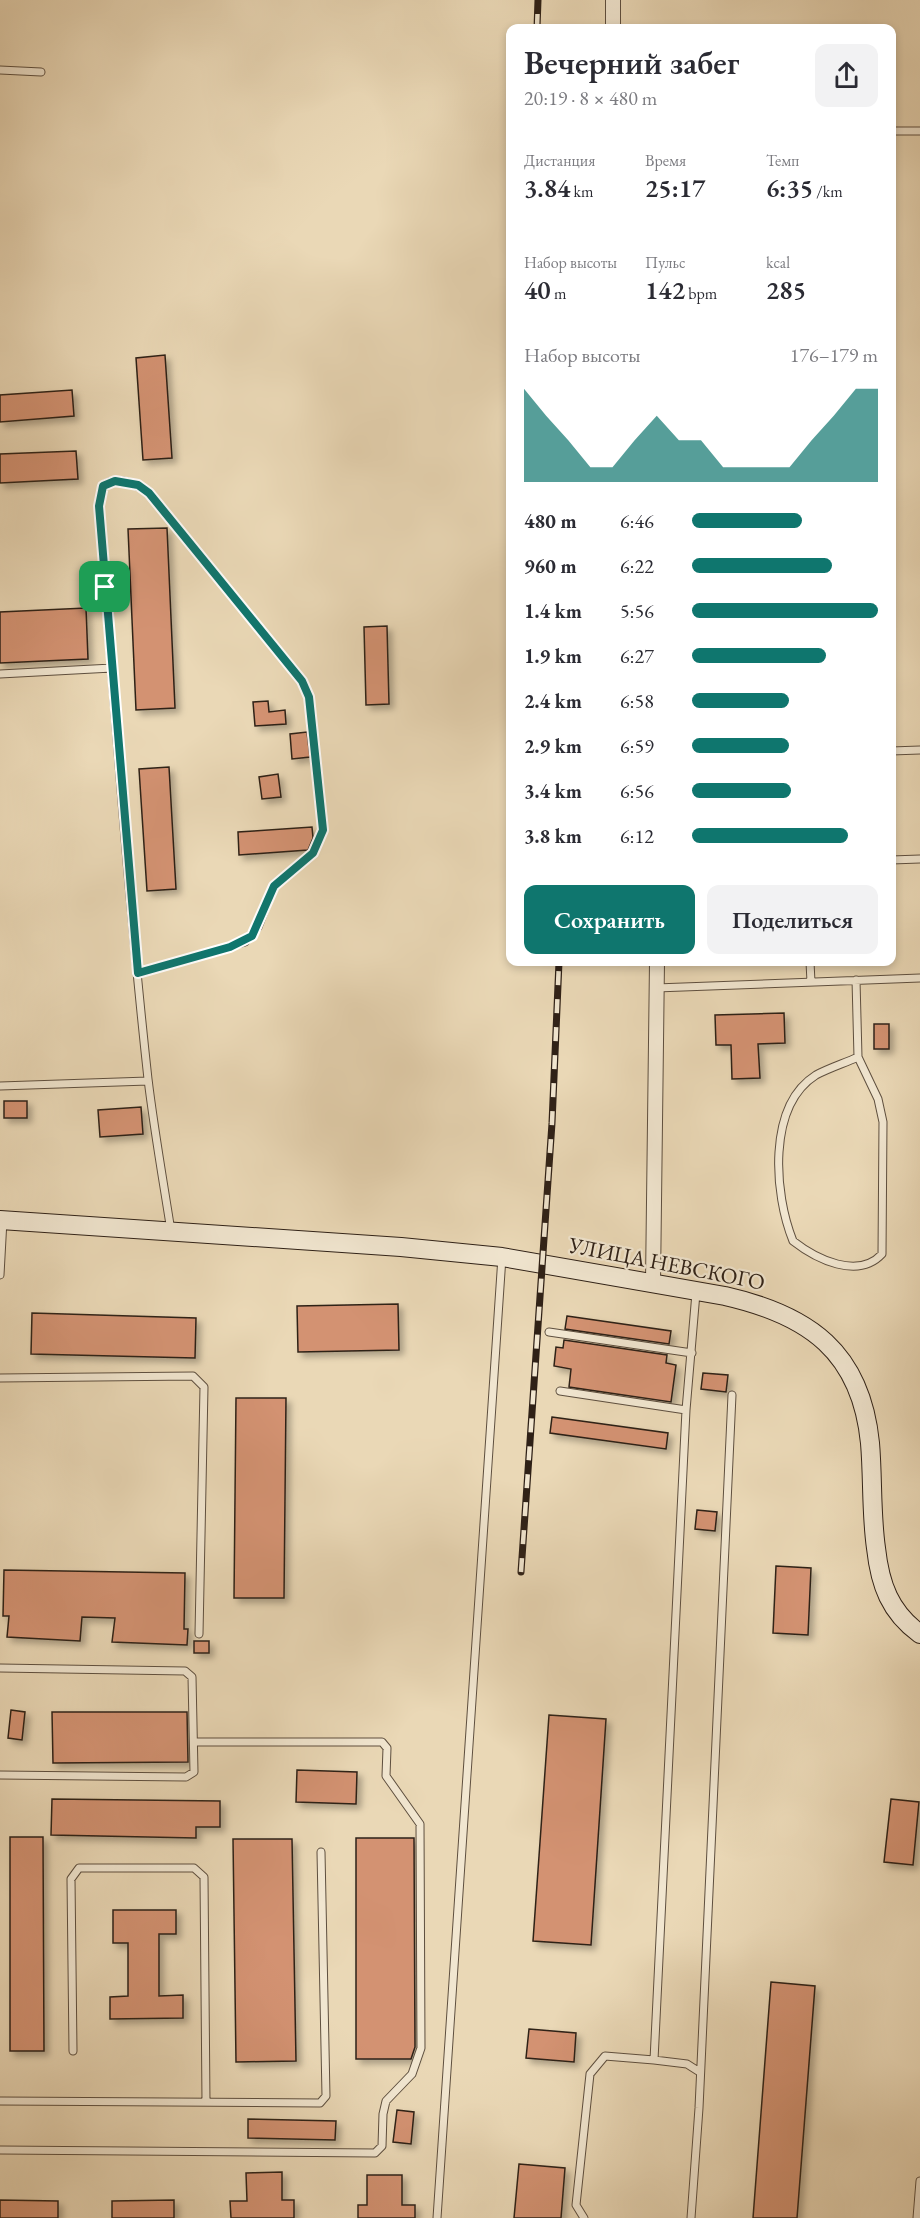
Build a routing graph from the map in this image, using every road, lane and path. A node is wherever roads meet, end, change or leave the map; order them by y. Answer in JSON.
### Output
{"nodes":[{"id":1,"x":613,"y":0,"type":"edge"},
{"id":2,"x":613,"y":24,"type":"edge"},
{"id":3,"x":0,"y":70,"type":"edge"},
{"id":4,"x":41,"y":72,"type":"dead end"},
{"id":5,"x":896,"y":131,"type":"edge"},
{"id":6,"x":920,"y":131,"type":"edge"},
{"id":7,"x":112,"y":668,"type":"junction"},
{"id":8,"x":0,"y":674,"type":"edge"},
{"id":9,"x":920,"y":750,"type":"edge"},
{"id":10,"x":896,"y":751,"type":"edge"},
{"id":11,"x":896,"y":860,"type":"edge"},
{"id":12,"x":920,"y":860,"type":"edge"},
{"id":13,"x":657,"y":966,"type":"edge"},
{"id":14,"x":810,"y":966,"type":"edge"},
{"id":15,"x":138,"y":973,"type":"junction"},
{"id":16,"x":920,"y":978,"type":"edge"},
{"id":17,"x":856,"y":980,"type":"junction"},
{"id":18,"x":811,"y":982,"type":"junction"},
{"id":19,"x":656,"y":988,"type":"junction"},
{"id":20,"x":858,"y":1057,"type":"junction"},
{"id":21,"x":148,"y":1081,"type":"junction"},
{"id":22,"x":0,"y":1086,"type":"edge"},
{"id":23,"x":1,"y":1220,"type":"edge"},
{"id":24,"x":171,"y":1233,"type":"junction"},
{"id":25,"x":502,"y":1257,"type":"junction"},
{"id":26,"x":0,"y":1275,"type":"edge"},
{"id":27,"x":653,"y":1282,"type":"junction"},
{"id":28,"x":696,"y":1290,"type":"junction"},
{"id":29,"x":549,"y":1332,"type":"dead end"},
{"id":30,"x":692,"y":1353,"type":"junction"},
{"id":31,"x":0,"y":1378,"type":"edge"},
{"id":32,"x":560,"y":1391,"type":"dead end"},
{"id":33,"x":732,"y":1395,"type":"dead end"},
{"id":34,"x":686,"y":1410,"type":"junction"},
{"id":35,"x":198,"y":1634,"type":"dead end"},
{"id":36,"x":920,"y":1634,"type":"edge"},
{"id":37,"x":0,"y":1668,"type":"edge"},
{"id":38,"x":194,"y":1742,"type":"junction"},
{"id":39,"x":0,"y":1775,"type":"edge"},
{"id":40,"x":321,"y":1852,"type":"dead end"},
{"id":41,"x":73,"y":2051,"type":"dead end"},
{"id":42,"x":654,"y":2060,"type":"junction"},
{"id":43,"x":698,"y":2072,"type":"junction"},
{"id":44,"x":0,"y":2101,"type":"edge"},
{"id":45,"x":206,"y":2102,"type":"junction"},
{"id":46,"x":0,"y":2150,"type":"edge"},
{"id":47,"x":920,"y":2181,"type":"edge"},
{"id":48,"x":437,"y":2218,"type":"edge"},
{"id":49,"x":584,"y":2218,"type":"edge"},
{"id":50,"x":691,"y":2218,"type":"edge"},
{"id":51,"x":917,"y":2218,"type":"edge"}],
"edges":[{"from":1,"to":2,"type":"street"},
{"from":3,"to":4,"type":"lane"},
{"from":5,"to":6,"type":"lane"},
{"from":7,"to":8,"type":"lane"},
{"from":7,"to":15,"type":"lane"},
{"from":7,"to":15,"type":"lane"},
{"from":9,"to":10,"type":"lane"},
{"from":11,"to":12,"type":"lane"},
{"from":13,"to":19,"type":"street"},
{"from":14,"to":18,"type":"lane"},
{"from":15,"to":21,"type":"lane"},
{"from":16,"to":17,"type":"lane"},
{"from":17,"to":18,"type":"lane"},
{"from":17,"to":20,"type":"lane"},
{"from":18,"to":19,"type":"lane"},
{"from":19,"to":27,"type":"street"},
{"from":20,"to":20,"type":"lane"},
{"from":21,"to":22,"type":"lane"},
{"from":21,"to":24,"type":"lane"},
{"from":23,"to":24,"type":"main road","name":"УЛИЦА НЕВСКОГО"},
{"from":23,"to":26,"type":"lane"},
{"from":24,"to":25,"type":"main road","name":"УЛИЦА НЕВСКОГО"},
{"from":25,"to":27,"type":"main road","name":"УЛИЦА НЕВСКОГО"},
{"from":25,"to":48,"type":"lane"},
{"from":27,"to":28,"type":"main road","name":"УЛИЦА НЕВСКОГО"},
{"from":28,"to":30,"type":"lane"},
{"from":28,"to":36,"type":"main road","name":"УЛИЦА НЕВСКОГО"},
{"from":29,"to":30,"type":"lane"},
{"from":30,"to":34,"type":"lane"},
{"from":31,"to":35,"type":"lane"},
{"from":32,"to":34,"type":"lane"},
{"from":33,"to":43,"type":"lane"},
{"from":34,"to":42,"type":"lane"},
{"from":37,"to":38,"type":"lane"},
{"from":38,"to":39,"type":"lane"},
{"from":38,"to":46,"type":"lane"},
{"from":40,"to":45,"type":"lane"},
{"from":41,"to":45,"type":"lane"},
{"from":42,"to":43,"type":"lane"},
{"from":42,"to":49,"type":"lane"},
{"from":43,"to":50,"type":"lane"},
{"from":44,"to":45,"type":"lane"},
{"from":47,"to":51,"type":"lane"}]}
